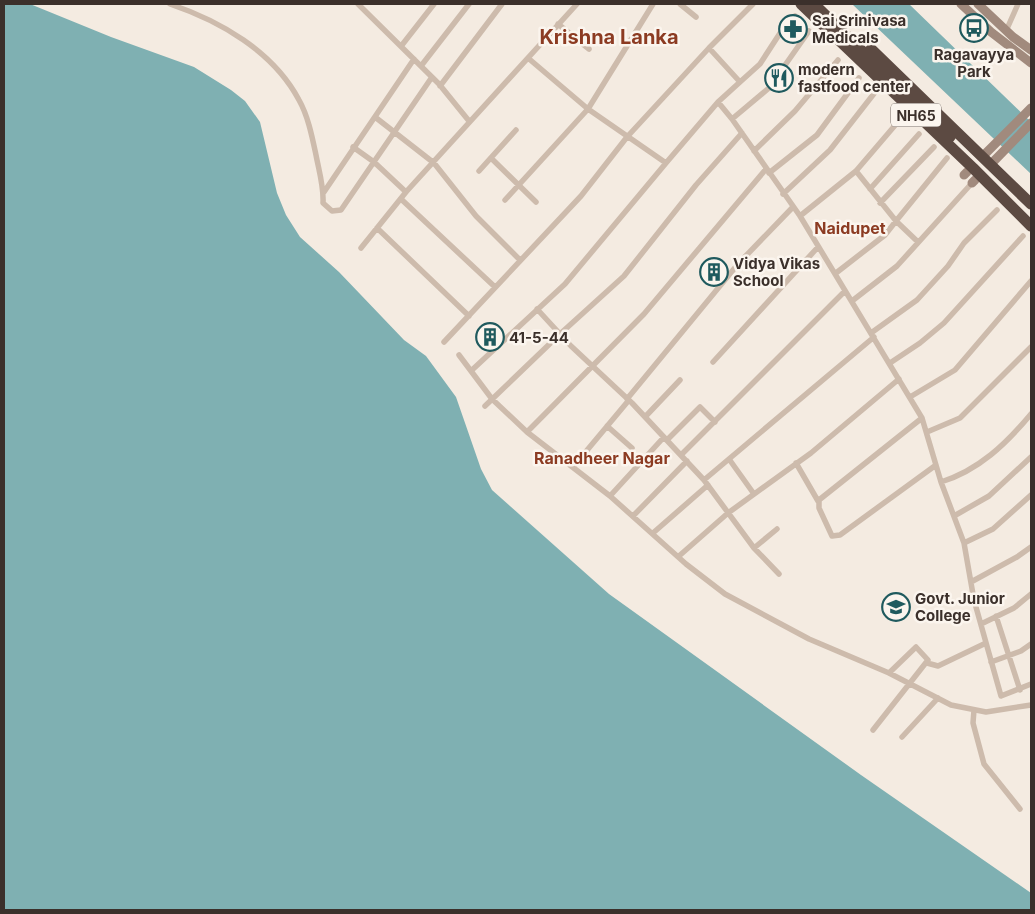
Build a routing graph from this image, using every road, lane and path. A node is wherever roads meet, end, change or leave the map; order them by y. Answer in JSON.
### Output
{"nodes":[{"id":1,"x":170,"y":4,"type":"edge"},
{"id":2,"x":358,"y":4,"type":"edge"},
{"id":3,"x":368,"y":4,"type":"edge"},
{"id":4,"x":434,"y":4,"type":"edge"},
{"id":5,"x":469,"y":4,"type":"edge"},
{"id":6,"x":502,"y":4,"type":"edge"},
{"id":7,"x":577,"y":4,"type":"edge"},
{"id":8,"x":653,"y":4,"type":"edge"},
{"id":9,"x":680,"y":4,"type":"edge"},
{"id":10,"x":752,"y":4,"type":"edge"},
{"id":11,"x":801,"y":4,"type":"edge"},
{"id":12,"x":814,"y":4,"type":"edge"},
{"id":13,"x":961,"y":4,"type":"edge"},
{"id":14,"x":978,"y":4,"type":"edge"},
{"id":15,"x":1018,"y":4,"type":"edge"},
{"id":16,"x":363,"y":9,"type":"junction"},
{"id":17,"x":795,"y":16,"type":"dead end"},
{"id":18,"x":696,"y":18,"type":"dead end"},
{"id":19,"x":558,"y":24,"type":"junction"},
{"id":20,"x":841,"y":29,"type":"junction"},
{"id":21,"x":809,"y":31,"type":"dead end"},
{"id":22,"x":1006,"y":31,"type":"junction"},
{"id":23,"x":402,"y":45,"type":"junction"},
{"id":24,"x":709,"y":48,"type":"junction"},
{"id":25,"x":589,"y":49,"type":"dead end"},
{"id":26,"x":1031,"y":50,"type":"edge"},
{"id":27,"x":528,"y":58,"type":"junction"},
{"id":28,"x":414,"y":59,"type":"junction"},
{"id":29,"x":838,"y":60,"type":"dead end"},
{"id":30,"x":1031,"y":63,"type":"edge"},
{"id":31,"x":421,"y":66,"type":"junction"},
{"id":32,"x":432,"y":78,"type":"junction"},
{"id":33,"x":859,"y":78,"type":"dead end"},
{"id":34,"x":740,"y":82,"type":"junction"},
{"id":35,"x":440,"y":86,"type":"junction"},
{"id":36,"x":876,"y":91,"type":"dead end"},
{"id":37,"x":718,"y":102,"type":"junction"},
{"id":38,"x":1031,"y":108,"type":"edge"},
{"id":39,"x":588,"y":109,"type":"junction"},
{"id":40,"x":903,"y":116,"type":"dead end"},
{"id":41,"x":375,"y":117,"type":"junction"},
{"id":42,"x":732,"y":119,"type":"junction"},
{"id":43,"x":469,"y":121,"type":"junction"},
{"id":44,"x":1031,"y":123,"type":"edge"},
{"id":45,"x":516,"y":130,"type":"dead end"},
{"id":46,"x":395,"y":131,"type":"junction"},
{"id":47,"x":742,"y":133,"type":"junction"},
{"id":48,"x":919,"y":134,"type":"dead end"},
{"id":49,"x":628,"y":137,"type":"junction"},
{"id":50,"x":353,"y":147,"type":"junction"},
{"id":51,"x":934,"y":147,"type":"dead end"},
{"id":52,"x":754,"y":151,"type":"junction"},
{"id":53,"x":990,"y":157,"type":"junction"},
{"id":54,"x":491,"y":158,"type":"junction"},
{"id":55,"x":947,"y":158,"type":"dead end"},
{"id":56,"x":374,"y":162,"type":"junction"},
{"id":57,"x":434,"y":163,"type":"junction"},
{"id":58,"x":666,"y":163,"type":"junction"},
{"id":59,"x":479,"y":171,"type":"dead end"},
{"id":60,"x":768,"y":171,"type":"junction"},
{"id":61,"x":856,"y":171,"type":"junction"},
{"id":62,"x":974,"y":181,"type":"dead end"},
{"id":63,"x":521,"y":185,"type":"junction"},
{"id":64,"x":870,"y":189,"type":"junction"},
{"id":65,"x":324,"y":192,"type":"junction"},
{"id":66,"x":406,"y":192,"type":"junction"},
{"id":67,"x":783,"y":194,"type":"junction"},
{"id":68,"x":401,"y":199,"type":"junction"},
{"id":69,"x":505,"y":200,"type":"dead end"},
{"id":70,"x":536,"y":202,"type":"dead end"},
{"id":71,"x":880,"y":203,"type":"junction"},
{"id":72,"x":1031,"y":204,"type":"edge"},
{"id":73,"x":792,"y":208,"type":"junction"},
{"id":74,"x":997,"y":210,"type":"dead end"},
{"id":75,"x":1031,"y":215,"type":"edge"},
{"id":76,"x":800,"y":216,"type":"junction"},
{"id":77,"x":896,"y":221,"type":"junction"},
{"id":78,"x":1031,"y":226,"type":"edge"},
{"id":79,"x":377,"y":228,"type":"junction"},
{"id":80,"x":1023,"y":236,"type":"dead end"},
{"id":81,"x":918,"y":242,"type":"junction"},
{"id":82,"x":818,"y":247,"type":"junction"},
{"id":83,"x":361,"y":248,"type":"dead end"},
{"id":84,"x":520,"y":260,"type":"junction"},
{"id":85,"x":836,"y":273,"type":"junction"},
{"id":86,"x":1031,"y":281,"type":"edge"},
{"id":87,"x":495,"y":287,"type":"junction"},
{"id":88,"x":845,"y":291,"type":"junction"},
{"id":89,"x":852,"y":301,"type":"junction"},
{"id":90,"x":537,"y":309,"type":"junction"},
{"id":91,"x":469,"y":316,"type":"junction"},
{"id":92,"x":560,"y":334,"type":"junction"},
{"id":93,"x":873,"y":335,"type":"junction"},
{"id":94,"x":444,"y":342,"type":"dead end"},
{"id":95,"x":1031,"y":349,"type":"edge"},
{"id":96,"x":460,"y":355,"type":"dead end"},
{"id":97,"x":713,"y":362,"type":"dead end"},
{"id":98,"x":890,"y":363,"type":"junction"},
{"id":99,"x":593,"y":366,"type":"junction"},
{"id":100,"x":472,"y":370,"type":"junction"},
{"id":101,"x":899,"y":379,"type":"junction"},
{"id":102,"x":680,"y":380,"type":"dead end"},
{"id":103,"x":910,"y":397,"type":"junction"},
{"id":104,"x":492,"y":399,"type":"junction"},
{"id":105,"x":628,"y":399,"type":"junction"},
{"id":106,"x":486,"y":406,"type":"dead end"},
{"id":107,"x":1031,"y":414,"type":"edge"},
{"id":108,"x":645,"y":417,"type":"junction"},
{"id":109,"x":922,"y":418,"type":"junction"},
{"id":110,"x":715,"y":422,"type":"junction"},
{"id":111,"x":607,"y":426,"type":"junction"},
{"id":112,"x":527,"y":432,"type":"junction"},
{"id":113,"x":927,"y":432,"type":"junction"},
{"id":114,"x":666,"y":438,"type":"junction"},
{"id":115,"x":632,"y":448,"type":"dead end"},
{"id":116,"x":681,"y":455,"type":"junction"},
{"id":117,"x":1031,"y":456,"type":"edge"},
{"id":118,"x":729,"y":459,"type":"junction"},
{"id":119,"x":687,"y":461,"type":"junction"},
{"id":120,"x":796,"y":463,"type":"junction"},
{"id":121,"x":936,"y":465,"type":"junction"},
{"id":122,"x":573,"y":467,"type":"junction"},
{"id":123,"x":941,"y":482,"type":"junction"},
{"id":124,"x":706,"y":483,"type":"junction"},
{"id":125,"x":754,"y":494,"type":"junction"},
{"id":126,"x":1031,"y":495,"type":"edge"},
{"id":127,"x":610,"y":496,"type":"junction"},
{"id":128,"x":818,"y":501,"type":"junction"},
{"id":129,"x":728,"y":513,"type":"junction"},
{"id":130,"x":633,"y":516,"type":"junction"},
{"id":131,"x":954,"y":516,"type":"junction"},
{"id":132,"x":777,"y":529,"type":"dead end"},
{"id":133,"x":653,"y":533,"type":"junction"},
{"id":134,"x":964,"y":543,"type":"junction"},
{"id":135,"x":1031,"y":547,"type":"edge"},
{"id":136,"x":754,"y":548,"type":"junction"},
{"id":137,"x":679,"y":556,"type":"junction"},
{"id":138,"x":779,"y":574,"type":"dead end"},
{"id":139,"x":971,"y":582,"type":"junction"},
{"id":140,"x":1031,"y":594,"type":"edge"},
{"id":141,"x":996,"y":616,"type":"junction"},
{"id":142,"x":981,"y":624,"type":"junction"},
{"id":143,"x":986,"y":644,"type":"junction"},
{"id":144,"x":1031,"y":644,"type":"edge"},
{"id":145,"x":1009,"y":655,"type":"junction"},
{"id":146,"x":991,"y":662,"type":"junction"},
{"id":147,"x":927,"y":663,"type":"junction"},
{"id":148,"x":889,"y":673,"type":"junction"},
{"id":149,"x":911,"y":684,"type":"junction"},
{"id":150,"x":1031,"y":684,"type":"edge"},
{"id":151,"x":1020,"y":690,"type":"junction"},
{"id":152,"x":938,"y":698,"type":"junction"},
{"id":153,"x":1031,"y":705,"type":"edge"},
{"id":154,"x":974,"y":710,"type":"junction"},
{"id":155,"x":873,"y":730,"type":"dead end"},
{"id":156,"x":902,"y":737,"type":"dead end"},
{"id":157,"x":1020,"y":809,"type":"dead end"}],
"edges":[{"from":1,"to":65,"type":"street"},
{"from":2,"to":16,"type":"street"},
{"from":3,"to":16,"type":"street"},
{"from":4,"to":23,"type":"street"},
{"from":5,"to":31,"type":"street"},
{"from":6,"to":35,"type":"street"},
{"from":7,"to":19,"type":"street"},
{"from":8,"to":39,"type":"street"},
{"from":9,"to":18,"type":"street"},
{"from":10,"to":24,"type":"street"},
{"from":11,"to":78,"type":"highway","number":"NH65"},
{"from":12,"to":20,"type":"highway","number":"NH65"},
{"from":13,"to":30,"type":"main road"},
{"from":14,"to":22,"type":"main road"},
{"from":15,"to":22,"type":"street"},
{"from":16,"to":23,"type":"street"},
{"from":17,"to":34,"type":"street"},
{"from":19,"to":25,"type":"street"},
{"from":19,"to":27,"type":"street"},
{"from":20,"to":53,"type":"highway"},
{"from":20,"to":75,"type":"highway","number":"NH65"},
{"from":21,"to":42,"type":"street"},
{"from":22,"to":26,"type":"main road"},
{"from":23,"to":28,"type":"street"},
{"from":24,"to":34,"type":"street"},
{"from":24,"to":49,"type":"street"},
{"from":27,"to":39,"type":"street"},
{"from":27,"to":43,"type":"street"},
{"from":28,"to":31,"type":"street"},
{"from":28,"to":41,"type":"street"},
{"from":29,"to":52,"type":"street"},
{"from":31,"to":32,"type":"street"},
{"from":32,"to":35,"type":"street"},
{"from":32,"to":46,"type":"street"},
{"from":33,"to":60,"type":"street"},
{"from":34,"to":37,"type":"street"},
{"from":35,"to":43,"type":"street"},
{"from":36,"to":67,"type":"street"},
{"from":37,"to":42,"type":"street"},
{"from":37,"to":58,"type":"street"},
{"from":38,"to":53,"type":"main road"},
{"from":39,"to":49,"type":"street"},
{"from":39,"to":63,"type":"street"},
{"from":40,"to":61,"type":"street"},
{"from":41,"to":46,"type":"street"},
{"from":41,"to":50,"type":"street"},
{"from":42,"to":47,"type":"street"},
{"from":43,"to":57,"type":"street"},
{"from":44,"to":53,"type":"main road"},
{"from":45,"to":54,"type":"street"},
{"from":46,"to":56,"type":"street"},
{"from":46,"to":57,"type":"street"},
{"from":47,"to":52,"type":"street"},
{"from":47,"to":92,"type":"street"},
{"from":48,"to":64,"type":"street"},
{"from":49,"to":58,"type":"street"},
{"from":49,"to":84,"type":"street"},
{"from":50,"to":56,"type":"street"},
{"from":50,"to":65,"type":"street"},
{"from":51,"to":71,"type":"street"},
{"from":52,"to":60,"type":"street"},
{"from":53,"to":72,"type":"highway"},
{"from":54,"to":59,"type":"street"},
{"from":54,"to":63,"type":"street"},
{"from":55,"to":77,"type":"street"},
{"from":56,"to":65,"type":"street"},
{"from":56,"to":66,"type":"street"},
{"from":57,"to":66,"type":"street"},
{"from":57,"to":84,"type":"street"},
{"from":58,"to":90,"type":"street"},
{"from":60,"to":67,"type":"street"},
{"from":60,"to":99,"type":"street"},
{"from":61,"to":64,"type":"street"},
{"from":61,"to":76,"type":"street"},
{"from":62,"to":81,"type":"street"},
{"from":63,"to":69,"type":"street"},
{"from":63,"to":70,"type":"street"},
{"from":64,"to":71,"type":"street"},
{"from":66,"to":68,"type":"street"},
{"from":67,"to":73,"type":"street"},
{"from":68,"to":79,"type":"street"},
{"from":68,"to":87,"type":"street"},
{"from":71,"to":77,"type":"street"},
{"from":73,"to":76,"type":"street"},
{"from":73,"to":105,"type":"street"},
{"from":74,"to":93,"type":"street"},
{"from":76,"to":82,"type":"street"},
{"from":77,"to":81,"type":"street"},
{"from":77,"to":85,"type":"street"},
{"from":79,"to":83,"type":"street"},
{"from":79,"to":91,"type":"street"},
{"from":80,"to":98,"type":"street"},
{"from":81,"to":89,"type":"street"},
{"from":82,"to":85,"type":"street"},
{"from":82,"to":97,"type":"street"},
{"from":84,"to":87,"type":"street"},
{"from":85,"to":88,"type":"street"},
{"from":86,"to":103,"type":"street"},
{"from":87,"to":91,"type":"street"},
{"from":88,"to":89,"type":"street"},
{"from":88,"to":110,"type":"street"},
{"from":89,"to":93,"type":"street"},
{"from":90,"to":92,"type":"street"},
{"from":90,"to":100,"type":"street"},
{"from":91,"to":94,"type":"street"},
{"from":92,"to":99,"type":"street"},
{"from":92,"to":104,"type":"street"},
{"from":93,"to":98,"type":"street"},
{"from":93,"to":118,"type":"street"},
{"from":95,"to":113,"type":"street"},
{"from":96,"to":100,"type":"street"},
{"from":98,"to":101,"type":"street"},
{"from":99,"to":105,"type":"street"},
{"from":99,"to":112,"type":"street"},
{"from":100,"to":104,"type":"street"},
{"from":101,"to":103,"type":"street"},
{"from":101,"to":120,"type":"street"},
{"from":102,"to":108,"type":"street"},
{"from":103,"to":109,"type":"street"},
{"from":104,"to":106,"type":"street"},
{"from":104,"to":112,"type":"street"},
{"from":105,"to":108,"type":"street"},
{"from":105,"to":111,"type":"street"},
{"from":107,"to":123,"type":"street"},
{"from":108,"to":114,"type":"street"},
{"from":109,"to":113,"type":"street"},
{"from":109,"to":128,"type":"street"},
{"from":110,"to":114,"type":"street"},
{"from":110,"to":116,"type":"street"},
{"from":111,"to":115,"type":"street"},
{"from":111,"to":122,"type":"street"},
{"from":112,"to":122,"type":"street"},
{"from":113,"to":121,"type":"street"},
{"from":114,"to":116,"type":"street"},
{"from":114,"to":127,"type":"street"},
{"from":116,"to":119,"type":"street"},
{"from":117,"to":131,"type":"street"},
{"from":118,"to":124,"type":"street"},
{"from":118,"to":125,"type":"street"},
{"from":119,"to":124,"type":"street"},
{"from":119,"to":130,"type":"street"},
{"from":120,"to":125,"type":"street"},
{"from":120,"to":128,"type":"street"},
{"from":121,"to":123,"type":"street"},
{"from":121,"to":128,"type":"street"},
{"from":122,"to":127,"type":"street"},
{"from":123,"to":131,"type":"street"},
{"from":124,"to":129,"type":"street"},
{"from":124,"to":133,"type":"street"},
{"from":125,"to":129,"type":"street"},
{"from":126,"to":134,"type":"street"},
{"from":127,"to":130,"type":"street"},
{"from":129,"to":136,"type":"street"},
{"from":129,"to":137,"type":"street"},
{"from":130,"to":133,"type":"street"},
{"from":131,"to":134,"type":"street"},
{"from":132,"to":136,"type":"street"},
{"from":133,"to":137,"type":"street"},
{"from":134,"to":139,"type":"street"},
{"from":135,"to":139,"type":"street"},
{"from":136,"to":138,"type":"street"},
{"from":137,"to":148,"type":"street"},
{"from":139,"to":142,"type":"street"},
{"from":140,"to":141,"type":"street"},
{"from":141,"to":142,"type":"street"},
{"from":141,"to":145,"type":"street"},
{"from":142,"to":143,"type":"street"},
{"from":143,"to":146,"type":"street"},
{"from":143,"to":147,"type":"street"},
{"from":144,"to":145,"type":"street"},
{"from":145,"to":146,"type":"street"},
{"from":145,"to":151,"type":"street"},
{"from":146,"to":151,"type":"street"},
{"from":147,"to":148,"type":"street"},
{"from":147,"to":149,"type":"street"},
{"from":148,"to":149,"type":"street"},
{"from":149,"to":152,"type":"street"},
{"from":149,"to":155,"type":"street"},
{"from":150,"to":151,"type":"street"},
{"from":152,"to":154,"type":"street"},
{"from":152,"to":156,"type":"street"},
{"from":153,"to":154,"type":"street"},
{"from":154,"to":157,"type":"street"}]}
